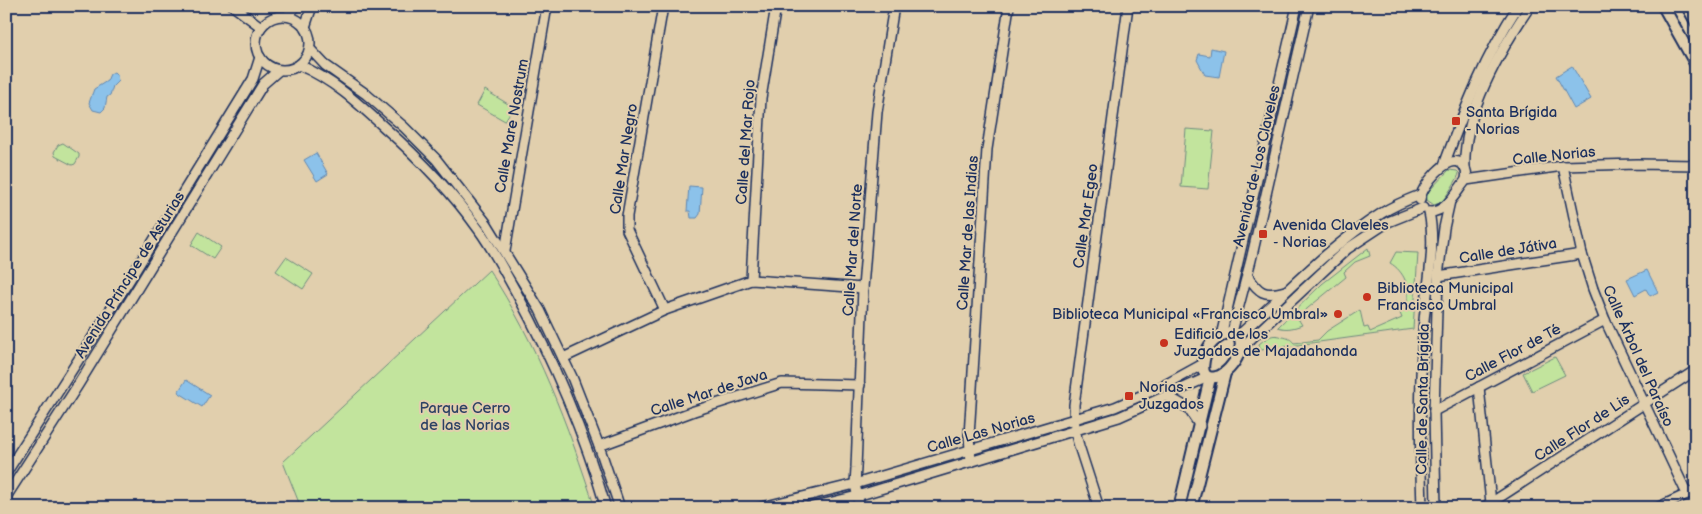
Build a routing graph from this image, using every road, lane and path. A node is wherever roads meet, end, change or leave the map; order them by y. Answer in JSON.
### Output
{"nodes":[{"id":1,"x":233,"y":6,"type":"edge"},
{"id":2,"x":296,"y":6,"type":"edge"},
{"id":3,"x":312,"y":6,"type":"edge"},
{"id":4,"x":547,"y":6,"type":"edge"},
{"id":5,"x":663,"y":6,"type":"edge"},
{"id":6,"x":776,"y":6,"type":"edge"},
{"id":7,"x":894,"y":6,"type":"edge"},
{"id":8,"x":1009,"y":6,"type":"edge"},
{"id":9,"x":1128,"y":6,"type":"edge"},
{"id":10,"x":1297,"y":6,"type":"edge"},
{"id":11,"x":1309,"y":6,"type":"edge"},
{"id":12,"x":1518,"y":6,"type":"edge"},
{"id":13,"x":1530,"y":6,"type":"edge"},
{"id":14,"x":1663,"y":6,"type":"edge"},
{"id":15,"x":1687,"y":6,"type":"edge"},
{"id":16,"x":287,"y":16,"type":"junction"},
{"id":17,"x":1696,"y":22,"type":"edge"},
{"id":18,"x":261,"y":27,"type":"junction"},
{"id":19,"x":305,"y":27,"type":"junction"},
{"id":20,"x":310,"y":49,"type":"junction"},
{"id":21,"x":260,"y":57,"type":"junction"},
{"id":22,"x":299,"y":65,"type":"junction"},
{"id":23,"x":1696,"y":65,"type":"edge"},
{"id":24,"x":279,"y":70,"type":"junction"},
{"id":25,"x":1444,"y":165,"type":"junction"},
{"id":26,"x":1696,"y":165,"type":"edge"},
{"id":27,"x":1564,"y":166,"type":"junction"},
{"id":28,"x":1465,"y":168,"type":"junction"},
{"id":29,"x":1466,"y":180,"type":"junction"},
{"id":30,"x":1420,"y":194,"type":"junction"},
{"id":31,"x":1450,"y":201,"type":"junction"},
{"id":32,"x":1426,"y":210,"type":"junction"},
{"id":33,"x":505,"y":251,"type":"junction"},
{"id":34,"x":1582,"y":254,"type":"junction"},
{"id":35,"x":1247,"y":276,"type":"junction"},
{"id":36,"x":1438,"y":276,"type":"junction"},
{"id":37,"x":751,"y":280,"type":"junction"},
{"id":38,"x":863,"y":288,"type":"junction"},
{"id":39,"x":1285,"y":291,"type":"junction"},
{"id":40,"x":665,"y":310,"type":"junction"},
{"id":41,"x":1604,"y":320,"type":"junction"},
{"id":42,"x":1235,"y":334,"type":"junction"},
{"id":43,"x":1221,"y":336,"type":"junction"},
{"id":44,"x":1240,"y":349,"type":"junction"},
{"id":45,"x":563,"y":358,"type":"junction"},
{"id":46,"x":1203,"y":364,"type":"junction"},
{"id":47,"x":1696,"y":370,"type":"edge"},
{"id":48,"x":1225,"y":373,"type":"junction"},
{"id":49,"x":1209,"y":377,"type":"junction"},
{"id":50,"x":860,"y":385,"type":"junction"},
{"id":51,"x":1479,"y":387,"type":"junction"},
{"id":52,"x":1167,"y":396,"type":"junction"},
{"id":53,"x":1644,"y":404,"type":"junction"},
{"id":54,"x":1434,"y":411,"type":"junction"},
{"id":55,"x":1075,"y":420,"type":"junction"},
{"id":56,"x":1200,"y":426,"type":"junction"},
{"id":57,"x":1075,"y":430,"type":"junction"},
{"id":58,"x":599,"y":446,"type":"junction"},
{"id":59,"x":969,"y":451,"type":"junction"},
{"id":60,"x":971,"y":462,"type":"junction"},
{"id":61,"x":6,"y":473,"type":"edge"},
{"id":62,"x":856,"y":484,"type":"junction"},
{"id":63,"x":1691,"y":492,"type":"edge"},
{"id":64,"x":857,"y":496,"type":"junction"},
{"id":65,"x":6,"y":497,"type":"edge"},
{"id":66,"x":1487,"y":505,"type":"edge"},
{"id":67,"x":606,"y":508,"type":"edge"},
{"id":68,"x":620,"y":508,"type":"edge"},
{"id":69,"x":758,"y":508,"type":"edge"},
{"id":70,"x":808,"y":508,"type":"edge"},
{"id":71,"x":860,"y":508,"type":"edge"},
{"id":72,"x":1098,"y":508,"type":"edge"},
{"id":73,"x":1179,"y":508,"type":"edge"},
{"id":74,"x":1191,"y":508,"type":"edge"},
{"id":75,"x":1422,"y":508,"type":"edge"},
{"id":76,"x":1436,"y":508,"type":"edge"},
{"id":77,"x":1657,"y":508,"type":"edge"}],
"edges":[{"from":1,"to":18,"type":"street"},
{"from":2,"to":16,"type":"street"},
{"from":3,"to":19,"type":"street"},
{"from":4,"to":33,"type":"street","name":"Calle Mare Nostrum"},
{"from":5,"to":40,"type":"street","name":"Calle Mar Negro"},
{"from":6,"to":37,"type":"street","name":"Calle del Mar Rojo"},
{"from":7,"to":38,"type":"street","name":"Calle Mar del Norte"},
{"from":8,"to":59,"type":"street","name":"Calle Mar de las Indias"},
{"from":9,"to":55,"type":"street","name":"Calle Mar Egeo"},
{"from":10,"to":43,"type":"street"},
{"from":11,"to":35,"type":"street","name":"Avenida de Los Claveles"},
{"from":12,"to":25,"type":"street"},
{"from":13,"to":28,"type":"street"},
{"from":14,"to":23,"type":"street"},
{"from":15,"to":17,"type":"street"},
{"from":16,"to":18,"type":"street"},
{"from":16,"to":19,"type":"street"},
{"from":18,"to":21,"type":"street"},
{"from":19,"to":20,"type":"street"},
{"from":20,"to":22,"type":"street"},
{"from":20,"to":33,"type":"street"},
{"from":21,"to":24,"type":"street"},
{"from":21,"to":61,"type":"street","name":"Avenida Príncipe de Asturias"},
{"from":22,"to":24,"type":"street"},
{"from":22,"to":67,"type":"street"},
{"from":24,"to":65,"type":"street","name":"Avenida Príncipe de Asturias"},
{"from":25,"to":28,"type":"street"},
{"from":25,"to":30,"type":"street"},
{"from":26,"to":27,"type":"street","name":"Calle Norias"},
{"from":27,"to":29,"type":"street","name":"Calle Norias"},
{"from":27,"to":34,"type":"street","name":"Calle Árbol del Paraíso"},
{"from":28,"to":29,"type":"street"},
{"from":29,"to":31,"type":"street"},
{"from":30,"to":32,"type":"street","name":"Calle de Santa Brígida"},
{"from":30,"to":39,"type":"street"},
{"from":31,"to":32,"type":"street"},
{"from":31,"to":36,"type":"street","name":"Calle de Santa Brígida"},
{"from":32,"to":44,"type":"street"},
{"from":32,"to":75,"type":"street","name":"Calle de Santa Brígida"},
{"from":33,"to":45,"type":"street"},
{"from":34,"to":36,"type":"street","name":"Calle de Játiva"},
{"from":34,"to":41,"type":"street","name":"Calle Árbol del Paraíso"},
{"from":35,"to":39,"type":"street"},
{"from":35,"to":42,"type":"street","name":"Avenida de Los Claveles"},
{"from":36,"to":54,"type":"street","name":"Calle de Santa Brígida"},
{"from":37,"to":38,"type":"street"},
{"from":37,"to":40,"type":"street"},
{"from":38,"to":50,"type":"street","name":"Calle Mar del Norte"},
{"from":39,"to":42,"type":"street"},
{"from":40,"to":45,"type":"street"},
{"from":41,"to":51,"type":"street","name":"Calle Flor de Té"},
{"from":41,"to":53,"type":"street","name":"Calle Árbol del Paraíso"},
{"from":42,"to":43,"type":"street"},
{"from":42,"to":44,"type":"street"},
{"from":43,"to":46,"type":"street"},
{"from":44,"to":48,"type":"street"},
{"from":45,"to":58,"type":"street"},
{"from":46,"to":49,"type":"street"},
{"from":46,"to":55,"type":"street","name":"Calle Las Norias"},
{"from":47,"to":53,"type":"street","name":"Calle Flor de Lis"},
{"from":48,"to":49,"type":"street"},
{"from":48,"to":74,"type":"street"},
{"from":49,"to":52,"type":"street"},
{"from":49,"to":56,"type":"street"},
{"from":50,"to":58,"type":"street","name":"Calle Mar de Java"},
{"from":50,"to":62,"type":"street","name":"Calle Mar del Norte"},
{"from":51,"to":54,"type":"street","name":"Calle Flor de Té"},
{"from":51,"to":66,"type":"street"},
{"from":52,"to":56,"type":"street"},
{"from":52,"to":57,"type":"street"},
{"from":53,"to":63,"type":"street","name":"Calle Árbol del Paraíso"},
{"from":53,"to":66,"type":"street","name":"Calle Flor de Lis"},
{"from":54,"to":76,"type":"street","name":"Calle de Santa Brígida"},
{"from":55,"to":57,"type":"street","name":"Calle Mar Egeo"},
{"from":55,"to":59,"type":"street","name":"Calle Las Norias"},
{"from":56,"to":73,"type":"street"},
{"from":57,"to":60,"type":"street"},
{"from":57,"to":72,"type":"street","name":"Calle Mar Egeo"},
{"from":58,"to":68,"type":"street"},
{"from":59,"to":60,"type":"street","name":"Calle Mar de las Indias"},
{"from":59,"to":62,"type":"street","name":"Calle Las Norias"},
{"from":60,"to":64,"type":"street"},
{"from":62,"to":64,"type":"street","name":"Calle Mar del Norte"},
{"from":62,"to":69,"type":"street","name":"Calle Las Norias"},
{"from":63,"to":77,"type":"street"},
{"from":64,"to":70,"type":"street"},
{"from":64,"to":71,"type":"street","name":"Calle Mar del Norte"}]}
